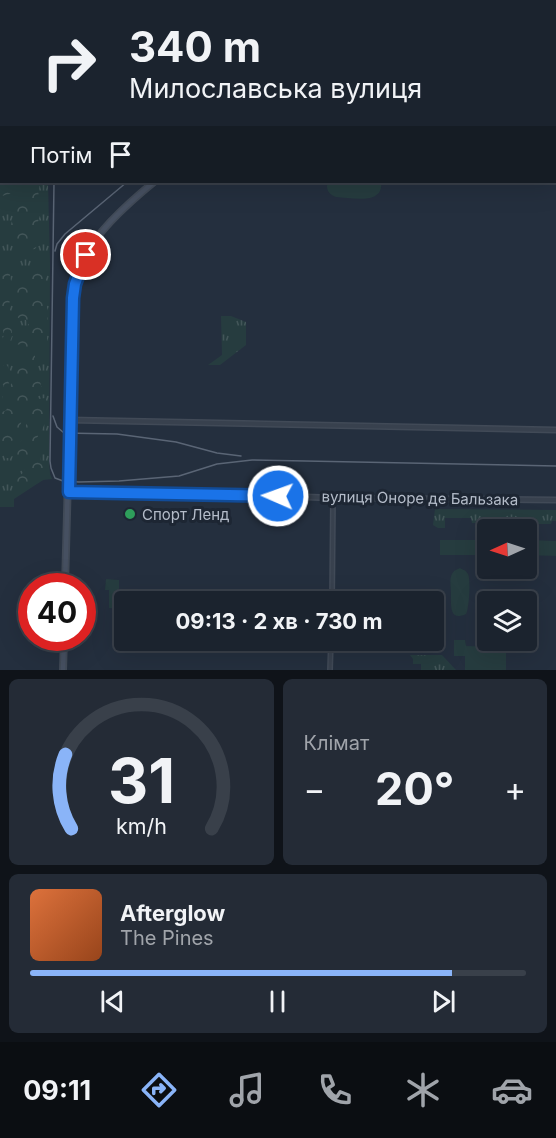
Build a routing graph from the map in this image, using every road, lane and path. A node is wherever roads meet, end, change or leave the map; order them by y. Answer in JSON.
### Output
{"nodes":[{"id":1,"x":153,"y":183,"type":"edge"},
{"id":2,"x":70,"y":420,"type":"junction"},
{"id":3,"x":556,"y":430,"type":"edge"},
{"id":4,"x":69,"y":492,"type":"junction"},
{"id":5,"x":333,"y":498,"type":"junction"},
{"id":6,"x":556,"y":500,"type":"edge"},
{"id":7,"x":66,"y":573,"type":"edge"},
{"id":8,"x":332,"y":591,"type":"edge"},
{"id":9,"x":64,"y":651,"type":"edge"},
{"id":10,"x":331,"y":651,"type":"edge"},
{"id":11,"x":63,"y":670,"type":"edge"},
{"id":12,"x":330,"y":670,"type":"edge"}],
"edges":[{"from":1,"to":2,"type":"main road"},
{"from":2,"to":3,"type":"street"},
{"from":2,"to":4,"type":"main road"},
{"from":4,"to":5,"type":"street","name":"вулиця Оноре де Бальзака"},
{"from":4,"to":7,"type":"main road"},
{"from":5,"to":6,"type":"street","name":"вулиця Оноре де Бальзака"},
{"from":5,"to":8,"type":"street"},
{"from":9,"to":11,"type":"main road"},
{"from":10,"to":12,"type":"street"}]}
